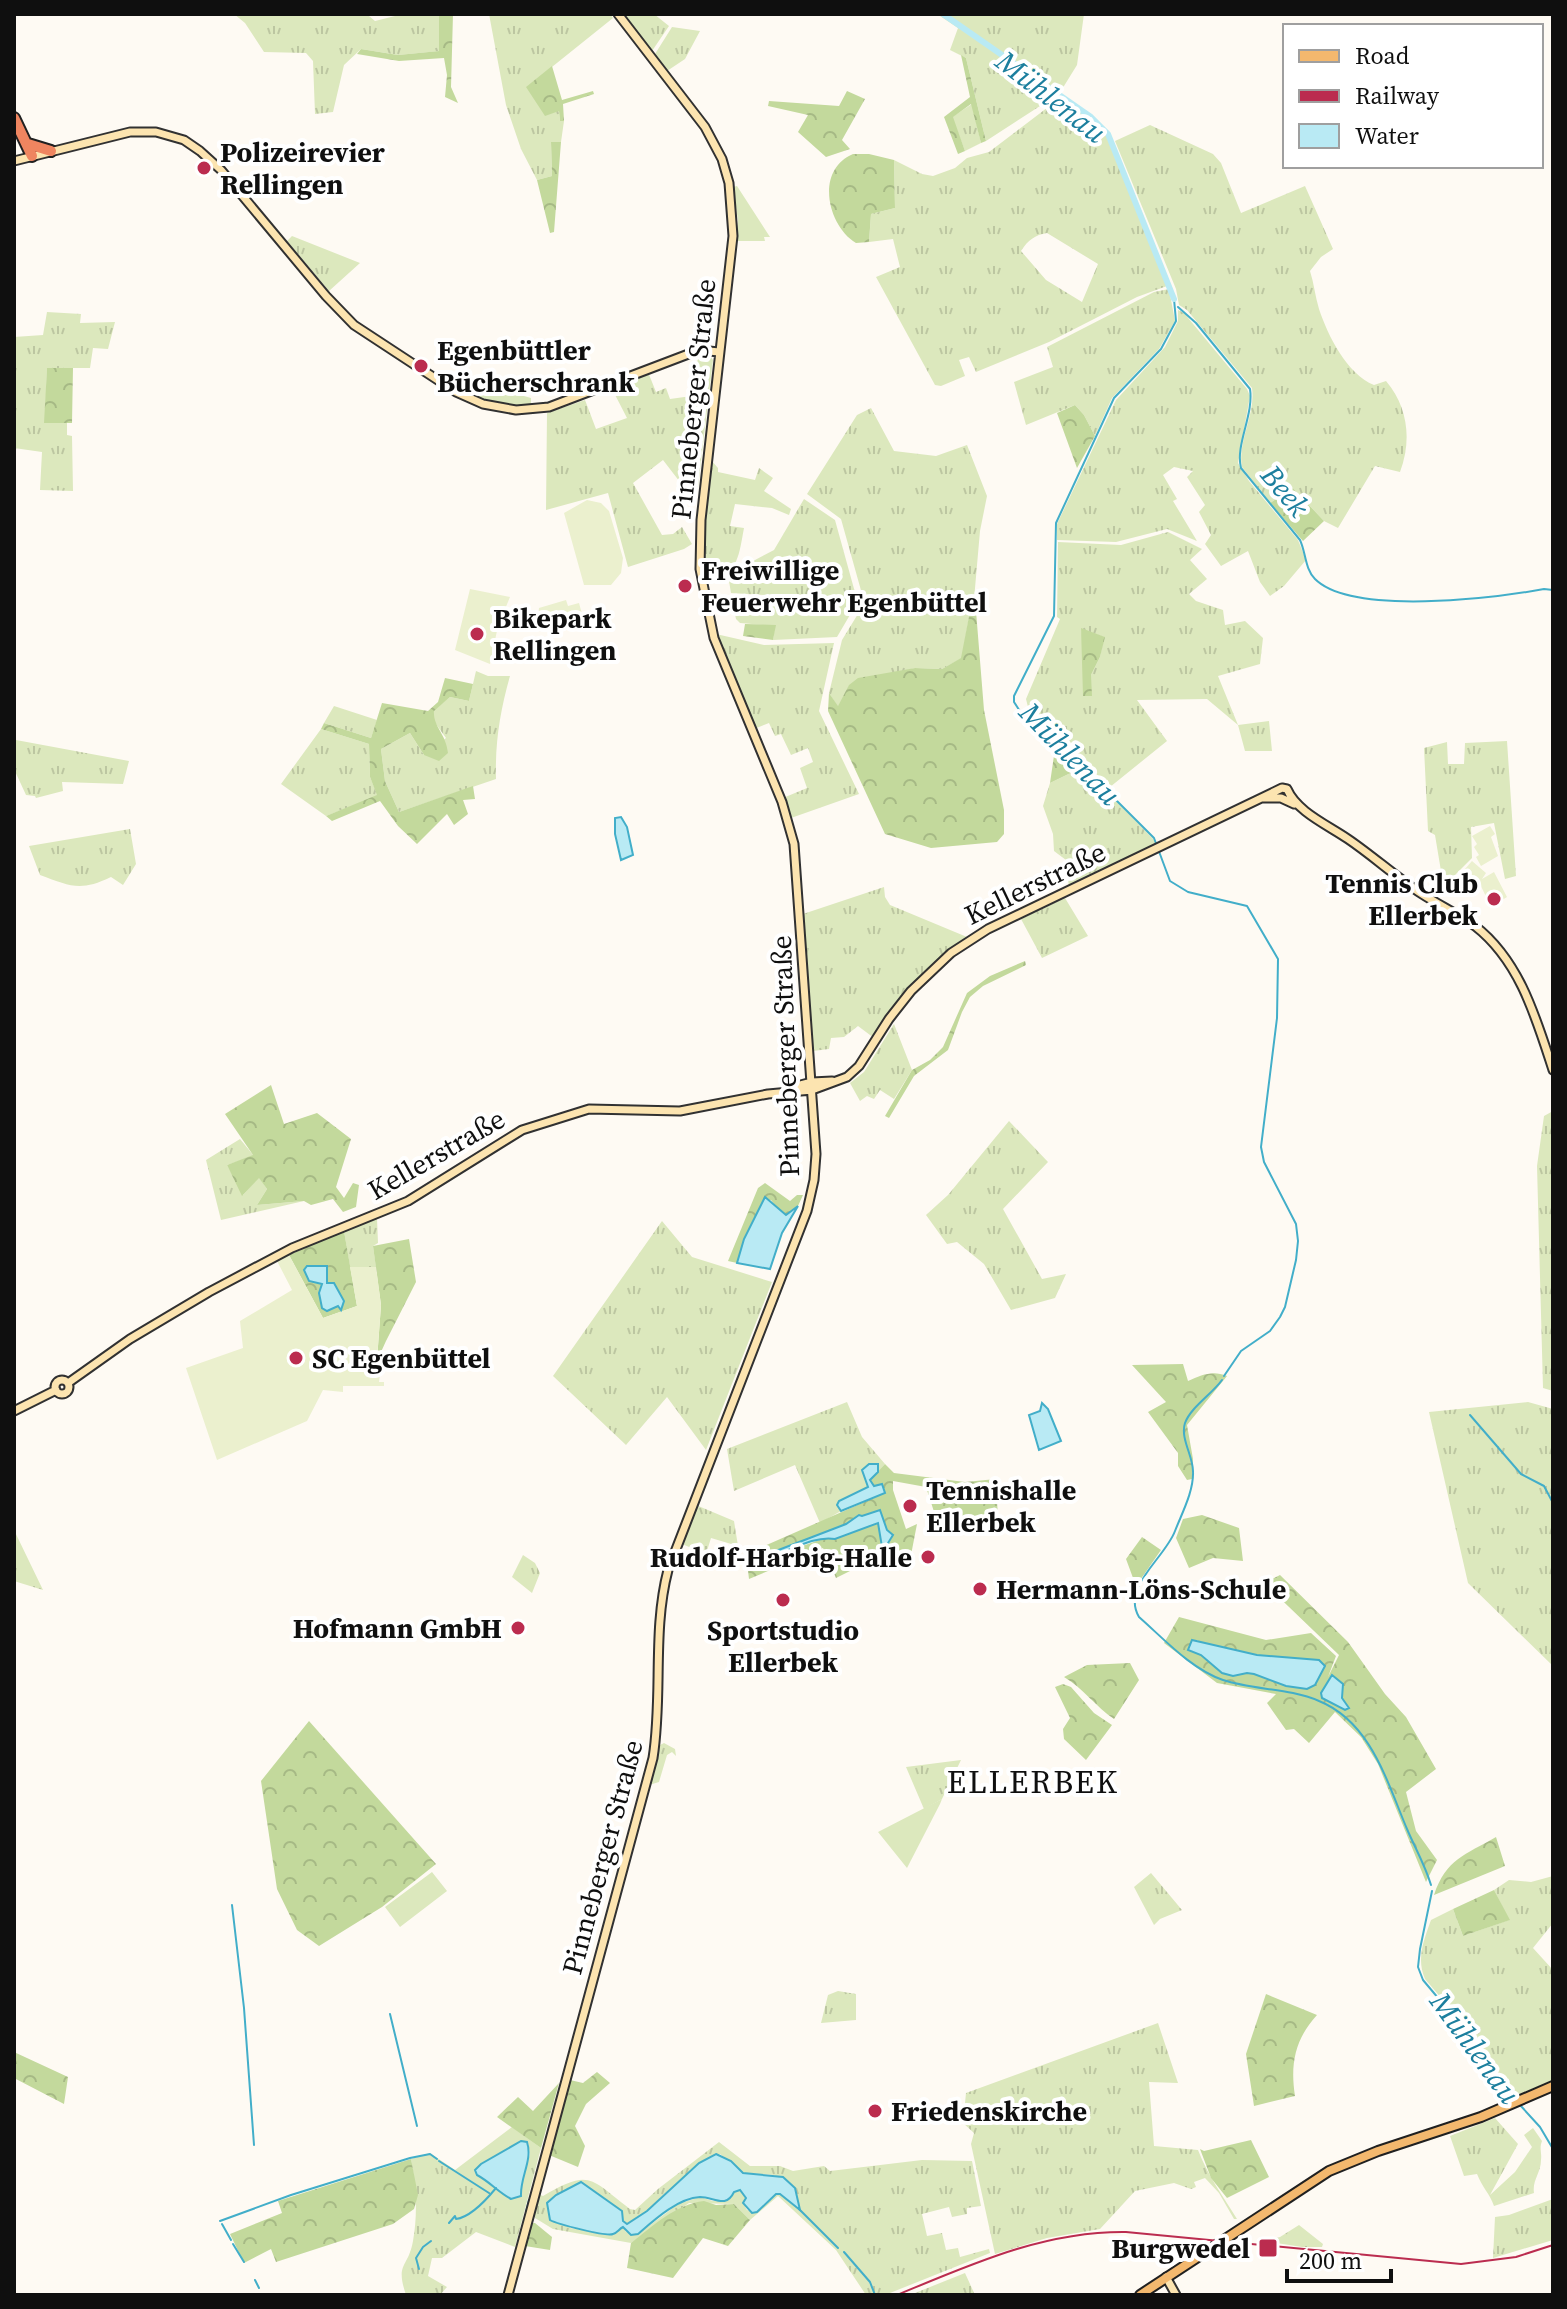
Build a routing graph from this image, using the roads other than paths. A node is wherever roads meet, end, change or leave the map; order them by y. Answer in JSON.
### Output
{"nodes":[{"id":1,"x":618,"y":14,"type":"edge"},
{"id":2,"x":16,"y":122,"type":"edge"},
{"id":3,"x":28,"y":144,"type":"junction"},
{"id":4,"x":51,"y":151,"type":"junction"},
{"id":5,"x":32,"y":156,"type":"junction"},
{"id":6,"x":14,"y":161,"type":"edge"},
{"id":7,"x":722,"y":331,"type":"junction"},
{"id":8,"x":702,"y":349,"type":"junction"},
{"id":9,"x":719,"y":350,"type":"junction"},
{"id":10,"x":1553,"y":1070,"type":"edge"},
{"id":11,"x":812,"y":1086,"type":"junction"},
{"id":12,"x":14,"y":1411,"type":"edge"},
{"id":13,"x":1553,"y":2086,"type":"edge"},
{"id":14,"x":1164,"y":2278,"type":"junction"},
{"id":15,"x":508,"y":2295,"type":"edge"},
{"id":16,"x":1140,"y":2295,"type":"edge"},
{"id":17,"x":1176,"y":2295,"type":"edge"}],
"edges":[{"from":1,"to":7,"type":"main road","name":"Pinneberger Straße"},
{"from":2,"to":3,"type":"highway"},
{"from":3,"to":4,"type":"highway"},
{"from":3,"to":5,"type":"highway"},
{"from":4,"to":5,"type":"main road"},
{"from":4,"to":8,"type":"main road"},
{"from":5,"to":6,"type":"main road"},
{"from":7,"to":8,"type":"main road"},
{"from":7,"to":9,"type":"main road","name":"Pinneberger Straße"},
{"from":8,"to":9,"type":"main road"},
{"from":9,"to":11,"type":"main road","name":"Pinneberger Straße"},
{"from":10,"to":11,"type":"main road","name":"Kellerstraße"},
{"from":11,"to":12,"type":"main road","name":"Kellerstraße"},
{"from":11,"to":15,"type":"main road","name":"Pinneberger Straße"},
{"from":13,"to":14,"type":"main road"},
{"from":14,"to":16,"type":"main road"},
{"from":14,"to":17,"type":"main road"}]}
